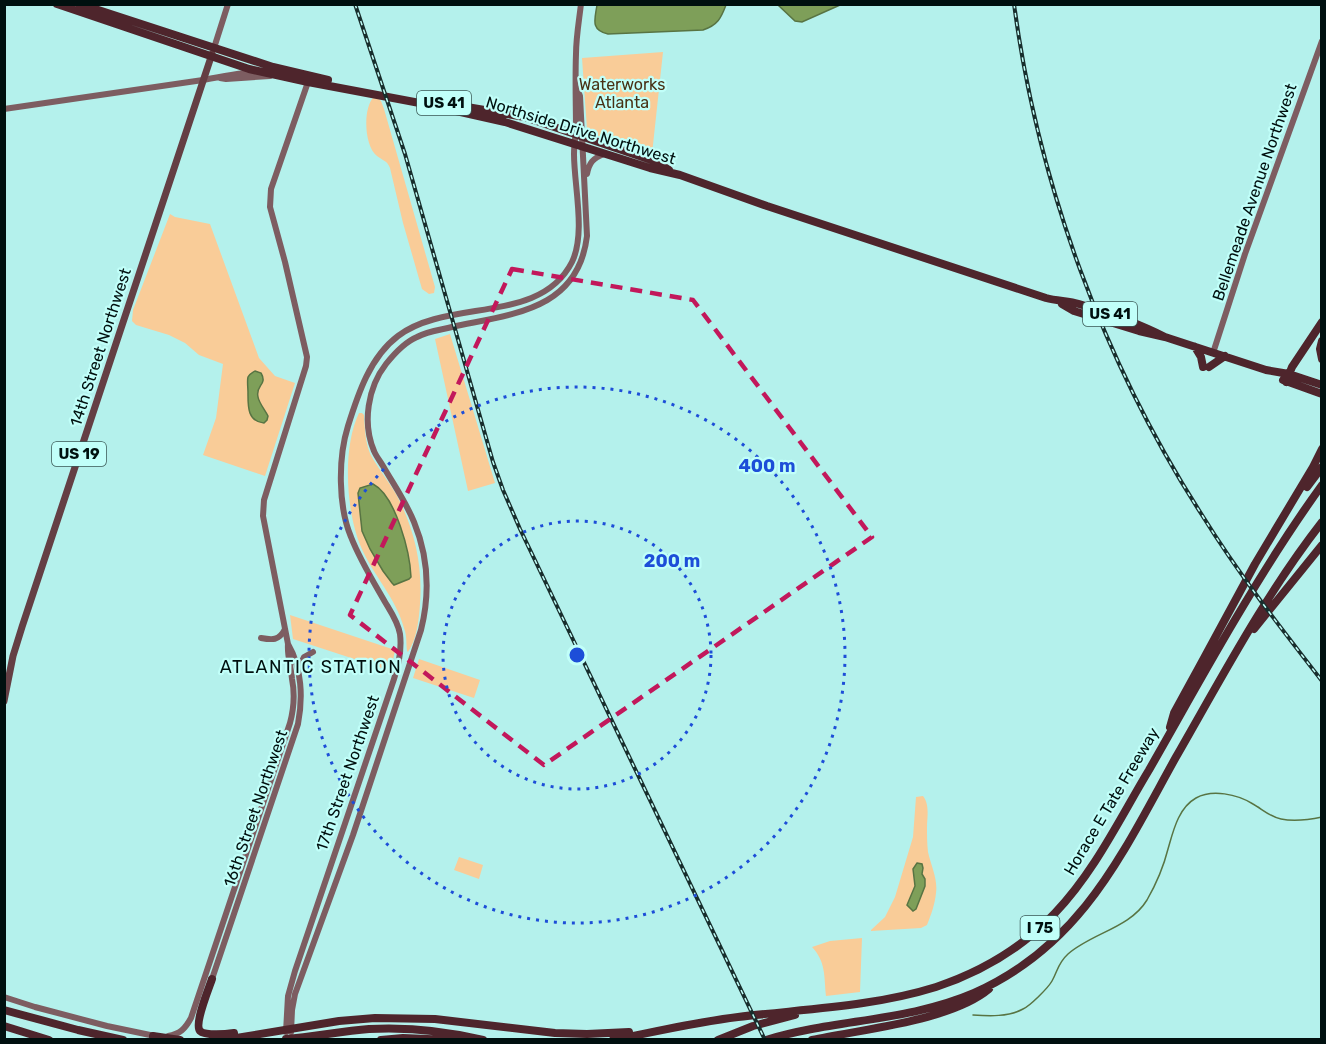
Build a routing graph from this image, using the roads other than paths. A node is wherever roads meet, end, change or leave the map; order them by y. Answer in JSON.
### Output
{"nodes":[{"id":1,"x":57,"y":4,"type":"edge"},
{"id":2,"x":67,"y":4,"type":"edge"},
{"id":3,"x":80,"y":4,"type":"edge"},
{"id":4,"x":228,"y":4,"type":"edge"},
{"id":5,"x":581,"y":4,"type":"edge"},
{"id":6,"x":95,"y":10,"type":"junction"},
{"id":7,"x":1322,"y":41,"type":"edge"},
{"id":8,"x":212,"y":53,"type":"junction"},
{"id":9,"x":256,"y":71,"type":"junction"},
{"id":10,"x":274,"y":71,"type":"junction"},
{"id":11,"x":219,"y":77,"type":"junction"},
{"id":12,"x":203,"y":80,"type":"junction"},
{"id":13,"x":308,"y":82,"type":"junction"},
{"id":14,"x":575,"y":85,"type":"junction"},
{"id":15,"x":4,"y":109,"type":"edge"},
{"id":16,"x":576,"y":113,"type":"junction"},
{"id":17,"x":562,"y":129,"type":"junction"},
{"id":18,"x":579,"y":135,"type":"junction"},
{"id":19,"x":579,"y":145,"type":"junction"},
{"id":20,"x":605,"y":154,"type":"junction"},
{"id":21,"x":680,"y":175,"type":"junction"},
{"id":22,"x":585,"y":187,"type":"junction"},
{"id":23,"x":1322,"y":322,"type":"edge"},
{"id":24,"x":1322,"y":341,"type":"edge"},
{"id":25,"x":1196,"y":347,"type":"junction"},
{"id":26,"x":1213,"y":353,"type":"junction"},
{"id":27,"x":1225,"y":356,"type":"junction"},
{"id":28,"x":1322,"y":360,"type":"edge"},
{"id":29,"x":1288,"y":378,"type":"junction"},
{"id":30,"x":1322,"y":385,"type":"edge"},
{"id":31,"x":1306,"y":389,"type":"junction"},
{"id":32,"x":1322,"y":394,"type":"edge"},
{"id":33,"x":1322,"y":399,"type":"edge"},
{"id":34,"x":1322,"y":449,"type":"edge"},
{"id":35,"x":1322,"y":467,"type":"edge"},
{"id":36,"x":1322,"y":485,"type":"edge"},
{"id":37,"x":1281,"y":520,"type":"junction"},
{"id":38,"x":1322,"y":522,"type":"edge"},
{"id":39,"x":1322,"y":544,"type":"edge"},
{"id":40,"x":1277,"y":593,"type":"junction"},
{"id":41,"x":285,"y":628,"type":"junction"},
{"id":42,"x":261,"y":638,"type":"dead end"},
{"id":43,"x":288,"y":644,"type":"junction"},
{"id":44,"x":313,"y":652,"type":"dead end"},
{"id":45,"x":297,"y":670,"type":"junction"},
{"id":46,"x":4,"y":700,"type":"edge"},
{"id":47,"x":1167,"y":740,"type":"junction"},
{"id":48,"x":208,"y":978,"type":"junction"},
{"id":49,"x":1001,"y":979,"type":"junction"},
{"id":50,"x":292,"y":993,"type":"junction"},
{"id":51,"x":4,"y":997,"type":"edge"},
{"id":52,"x":831,"y":1007,"type":"junction"},
{"id":53,"x":4,"y":1010,"type":"edge"},
{"id":54,"x":4,"y":1026,"type":"edge"},
{"id":55,"x":668,"y":1028,"type":"junction"},
{"id":56,"x":276,"y":1031,"type":"junction"},
{"id":57,"x":153,"y":1036,"type":"junction"},
{"id":58,"x":289,"y":1039,"type":"edge"},
{"id":59,"x":49,"y":1040,"type":"edge"},
{"id":60,"x":123,"y":1040,"type":"edge"},
{"id":61,"x":166,"y":1040,"type":"edge"},
{"id":62,"x":180,"y":1040,"type":"edge"},
{"id":63,"x":224,"y":1040,"type":"edge"},
{"id":64,"x":381,"y":1040,"type":"edge"},
{"id":65,"x":451,"y":1040,"type":"edge"},
{"id":66,"x":483,"y":1040,"type":"edge"},
{"id":67,"x":612,"y":1040,"type":"edge"},
{"id":68,"x":718,"y":1040,"type":"edge"},
{"id":69,"x":766,"y":1040,"type":"edge"},
{"id":70,"x":812,"y":1040,"type":"edge"}],
"edges":[{"from":1,"to":8,"type":"highway","name":"Northside Drive Northwest"},
{"from":2,"to":6,"type":"highway"},
{"from":3,"to":6,"type":"highway","name":"Northside Drive Northwest"},
{"from":4,"to":8,"type":"street","name":"14th Street Northwest"},
{"from":5,"to":14,"type":"street","name":"17th Street Northwest"},
{"from":6,"to":8,"type":"highway","name":"Northside Drive Northwest"},
{"from":7,"to":26,"type":"street","name":"Bellemeade Avenue Northwest"},
{"from":8,"to":9,"type":"highway","name":"Northside Drive Northwest","number":"US 41"},
{"from":8,"to":10,"type":"highway","name":"Northside Drive Northwest","number":"US 41"},
{"from":8,"to":12,"type":"main road","name":"14th Street Northwest","number":"US 19"},
{"from":9,"to":10,"type":"highway","name":"Northside Drive Northwest","number":"US 41"},
{"from":9,"to":11,"type":"street"},
{"from":10,"to":11,"type":"street"},
{"from":10,"to":13,"type":"highway","name":"Northside Drive Northwest","number":"US 41"},
{"from":10,"to":17,"type":"highway","name":"Northside Drive Northwest","number":"US 41"},
{"from":11,"to":12,"type":"street"},
{"from":12,"to":15,"type":"street"},
{"from":12,"to":46,"type":"main road","name":"14th Street Northwest","number":"US 19"},
{"from":13,"to":19,"type":"highway","name":"Northside Drive Northwest","number":"US 41"},
{"from":13,"to":41,"type":"street","name":"16th Street Northwest"},
{"from":14,"to":16,"type":"street","name":"17th Street Northwest"},
{"from":14,"to":18,"type":"street","name":"17th Street Northwest"},
{"from":16,"to":17,"type":"street"},
{"from":16,"to":18,"type":"street","name":"17th Street Northwest"},
{"from":17,"to":18,"type":"highway","name":"Northside Drive Northwest","number":"US 41"},
{"from":18,"to":19,"type":"street","name":"17th Street Northwest"},
{"from":18,"to":21,"type":"highway","name":"Northside Drive Northwest","number":"US 41"},
{"from":19,"to":20,"type":"highway","name":"Northside Drive Northwest","number":"US 41"},
{"from":19,"to":22,"type":"street","name":"17th Street Northwest"},
{"from":19,"to":50,"type":"street","name":"17th Street Northwest"},
{"from":20,"to":21,"type":"highway","name":"Northside Drive Northwest","number":"US 41"},
{"from":20,"to":22,"type":"street"},
{"from":21,"to":25,"type":"highway","name":"Northside Drive Northwest","number":"US 41"},
{"from":22,"to":50,"type":"street","name":"17th Street Northwest"},
{"from":23,"to":29,"type":"highway"},
{"from":24,"to":28,"type":"highway"},
{"from":25,"to":26,"type":"highway","name":"Northside Drive Northwest","number":"US 41"},
{"from":25,"to":27,"type":"highway"},
{"from":26,"to":27,"type":"highway","name":"Northside Drive Northwest","number":"US 41"},
{"from":27,"to":29,"type":"highway","name":"Northside Drive Northwest","number":"US 41"},
{"from":29,"to":30,"type":"highway","name":"Northside Drive Northwest","number":"US 41"},
{"from":29,"to":31,"type":"highway","name":"Northside Drive Northwest","number":"US 41"},
{"from":31,"to":32,"type":"highway","name":"Northside Drive Northwest","number":"US 41"},
{"from":31,"to":33,"type":"highway"},
{"from":34,"to":37,"type":"highway"},
{"from":35,"to":37,"type":"highway"},
{"from":36,"to":47,"type":"highway","name":"Horace E Tate Freeway","number":"I 75"},
{"from":37,"to":47,"type":"highway"},
{"from":38,"to":40,"type":"highway","name":"Horace E Tate Freeway","number":"I 75"},
{"from":39,"to":40,"type":"highway"},
{"from":40,"to":49,"type":"highway","name":"Horace E Tate Freeway","number":"I 75"},
{"from":41,"to":42,"type":"street"},
{"from":41,"to":43,"type":"street","name":"16th Street Northwest"},
{"from":43,"to":45,"type":"street","name":"16th Street Northwest"},
{"from":43,"to":48,"type":"street","name":"16th Street Northwest"},
{"from":44,"to":45,"type":"street"},
{"from":45,"to":48,"type":"street","name":"16th Street Northwest"},
{"from":47,"to":52,"type":"highway","name":"Horace E Tate Freeway","number":"I 75"},
{"from":48,"to":56,"type":"highway"},
{"from":48,"to":57,"type":"street"},
{"from":49,"to":69,"type":"highway","name":"Horace E Tate Freeway","number":"I 75"},
{"from":49,"to":70,"type":"highway"},
{"from":50,"to":58,"type":"street","name":"17th Street Northwest"},
{"from":51,"to":57,"type":"street"},
{"from":52,"to":55,"type":"highway","name":"Horace E Tate Freeway","number":"I 75"},
{"from":52,"to":68,"type":"highway"},
{"from":53,"to":60,"type":"highway"},
{"from":54,"to":59,"type":"highway"},
{"from":55,"to":56,"type":"highway"},
{"from":55,"to":67,"type":"highway","name":"Horace E Tate Freeway","number":"I 75"},
{"from":56,"to":63,"type":"highway"},
{"from":57,"to":61,"type":"highway"},
{"from":57,"to":62,"type":"highway"},
{"from":58,"to":66,"type":"highway"},
{"from":64,"to":65,"type":"highway"}]}
